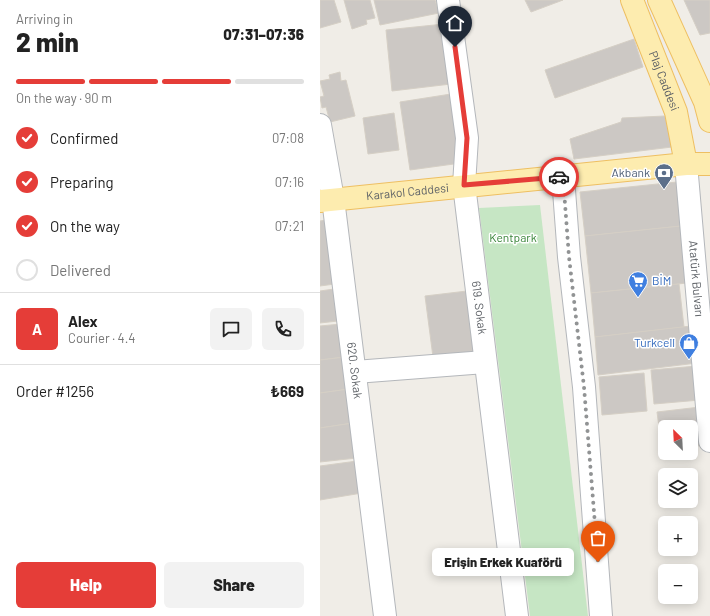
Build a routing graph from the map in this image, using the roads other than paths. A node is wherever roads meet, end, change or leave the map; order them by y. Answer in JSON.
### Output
{"nodes":[{"id":1,"x":448,"y":0,"type":"edge"},
{"id":2,"x":632,"y":0,"type":"edge"},
{"id":3,"x":660,"y":0,"type":"edge"},
{"id":4,"x":710,"y":121,"type":"edge"},
{"id":5,"x":320,"y":125,"type":"edge"},
{"id":6,"x":686,"y":164,"type":"junction"},
{"id":7,"x":710,"y":164,"type":"edge"},
{"id":8,"x":563,"y":177,"type":"junction"},
{"id":9,"x":464,"y":185,"type":"junction"},
{"id":10,"x":327,"y":200,"type":"edge"},
{"id":11,"x":485,"y":362,"type":"junction"},
{"id":12,"x":355,"y":372,"type":"junction"},
{"id":13,"x":710,"y":441,"type":"edge"},
{"id":14,"x":385,"y":616,"type":"edge"},
{"id":15,"x":517,"y":616,"type":"edge"},
{"id":16,"x":601,"y":616,"type":"edge"}],
"edges":[{"from":1,"to":9,"type":"street","name":"619. Sokak"},
{"from":2,"to":6,"type":"main road","name":"Plaj Caddesi"},
{"from":3,"to":4,"type":"main road"},
{"from":5,"to":10,"type":"street","name":"620. Sokak"},
{"from":6,"to":7,"type":"main road","name":"Karakol Caddesi"},
{"from":6,"to":8,"type":"main road","name":"Karakol Caddesi"},
{"from":6,"to":13,"type":"street","name":"Atatürk Bulvarı"},
{"from":8,"to":9,"type":"main road","name":"Karakol Caddesi"},
{"from":8,"to":16,"type":"street"},
{"from":9,"to":10,"type":"main road","name":"Karakol Caddesi"},
{"from":9,"to":11,"type":"street","name":"619. Sokak"},
{"from":10,"to":12,"type":"street","name":"620. Sokak"},
{"from":11,"to":12,"type":"street"},
{"from":11,"to":15,"type":"street","name":"619. Sokak"},
{"from":12,"to":14,"type":"street","name":"620. Sokak"}]}
